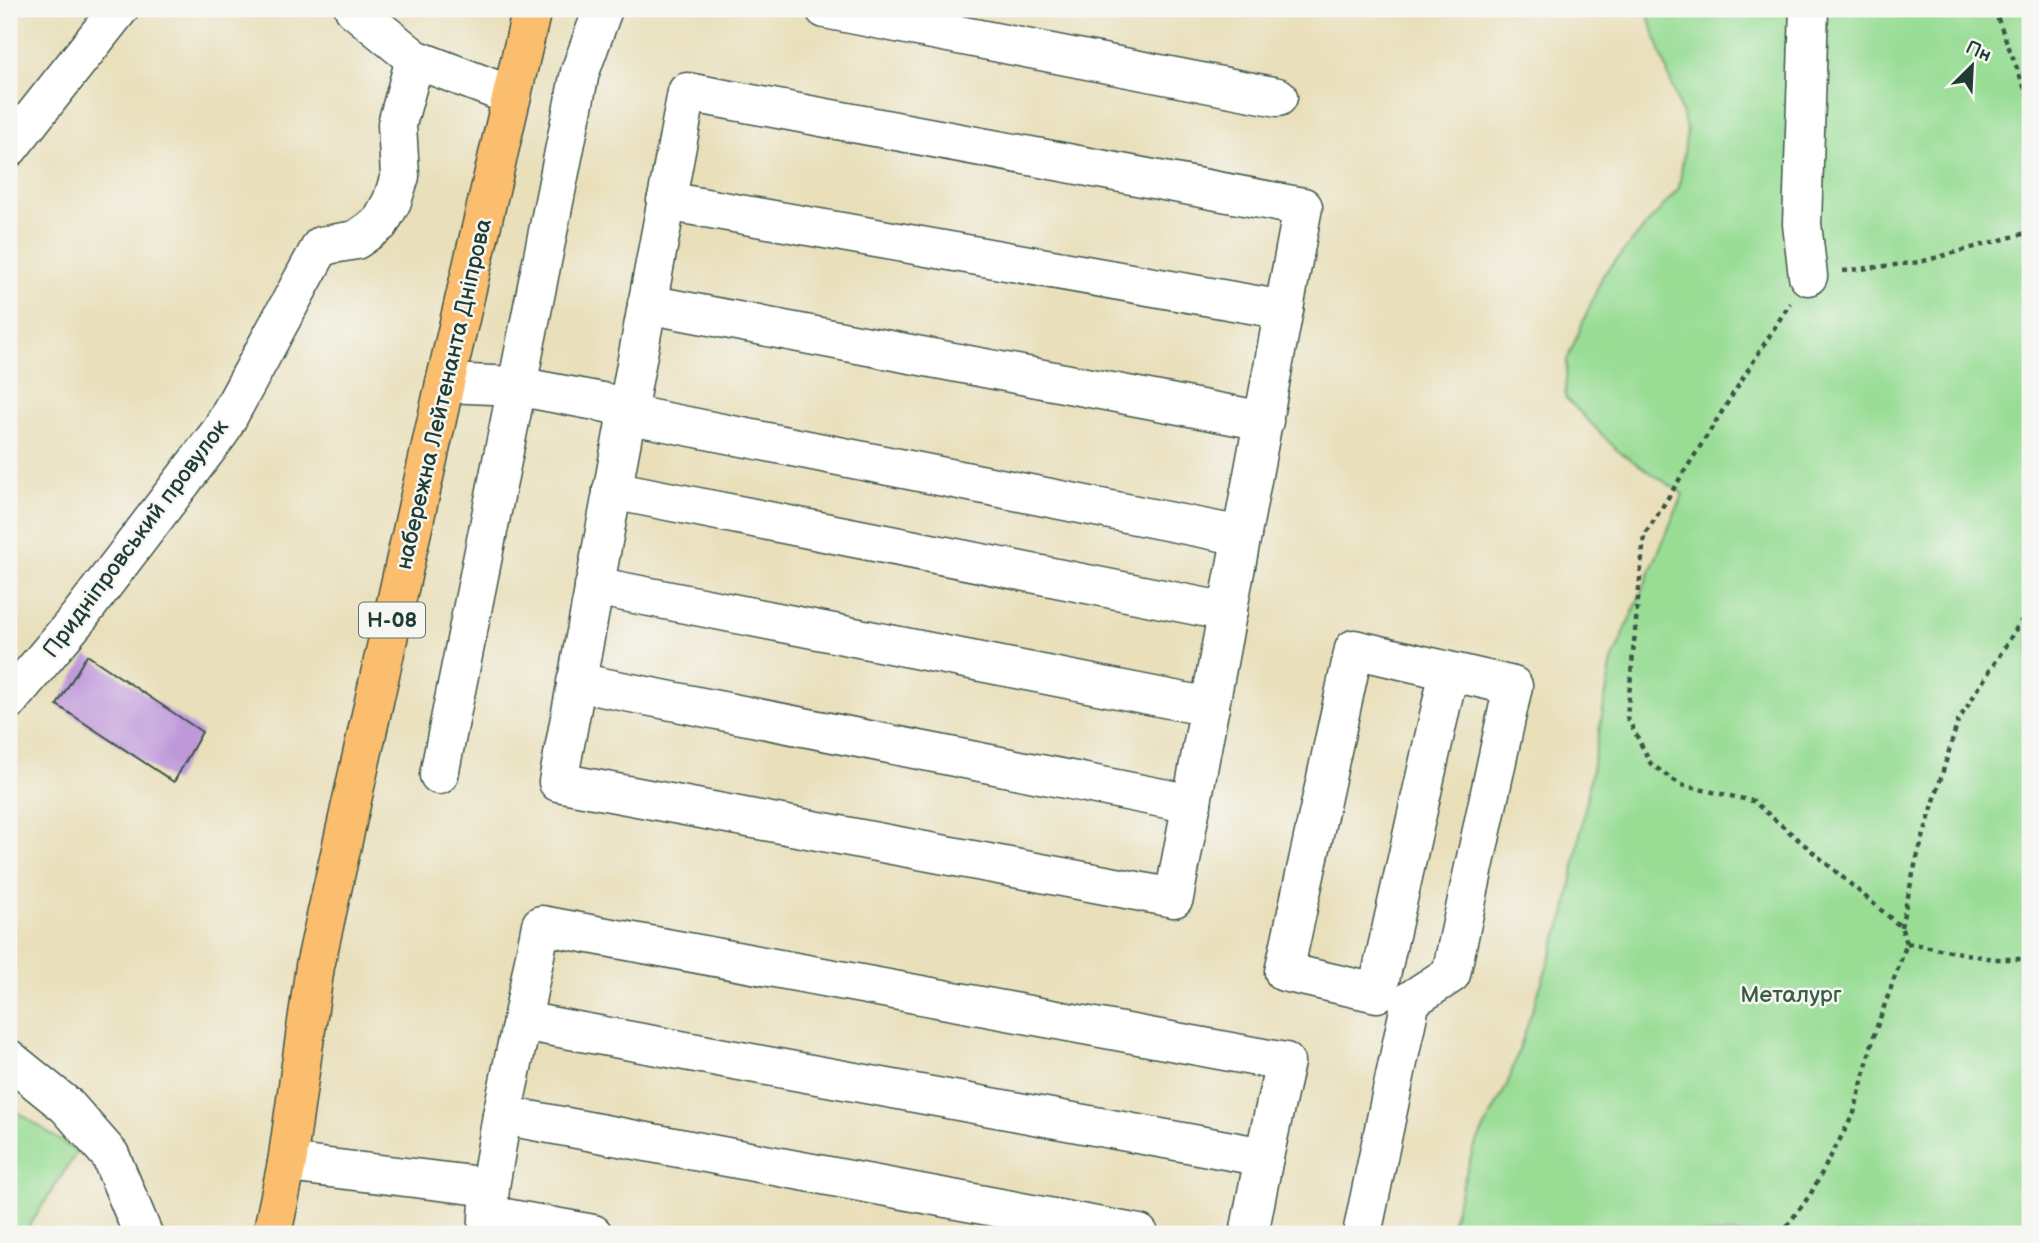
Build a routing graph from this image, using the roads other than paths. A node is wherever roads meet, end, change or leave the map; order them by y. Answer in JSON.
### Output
{"nodes":[{"id":1,"x":119,"y":9,"type":"edge"},
{"id":2,"x":354,"y":9,"type":"edge"},
{"id":3,"x":532,"y":9,"type":"edge"},
{"id":4,"x":603,"y":9,"type":"edge"},
{"id":5,"x":825,"y":9,"type":"edge"},
{"id":6,"x":1809,"y":9,"type":"edge"},
{"id":7,"x":415,"y":59,"type":"junction"},
{"id":8,"x":512,"y":96,"type":"junction"},
{"id":9,"x":1278,"y":97,"type":"dead end"},
{"id":10,"x":9,"y":148,"type":"edge"},
{"id":11,"x":666,"y":201,"type":"junction"},
{"id":12,"x":1808,"y":276,"type":"road end"},
{"id":13,"x":647,"y":304,"type":"junction"},
{"id":14,"x":1284,"y":310,"type":"junction"},
{"id":15,"x":445,"y":383,"type":"junction"},
{"id":16,"x":516,"y":386,"type":"junction"},
{"id":17,"x":627,"y":411,"type":"junction"},
{"id":18,"x":1264,"y":421,"type":"junction"},
{"id":19,"x":612,"y":490,"type":"junction"},
{"id":20,"x":1242,"y":536,"type":"junction"},
{"id":21,"x":594,"y":586,"type":"junction"},
{"id":22,"x":1228,"y":612,"type":"junction"},
{"id":23,"x":1449,"y":671,"type":"junction"},
{"id":24,"x":576,"y":682,"type":"junction"},
{"id":25,"x":9,"y":700,"type":"edge"},
{"id":26,"x":1210,"y":707,"type":"junction"},
{"id":27,"x":439,"y":775,"type":"dead end"},
{"id":28,"x":1192,"y":804,"type":"junction"},
{"id":29,"x":1394,"y":997,"type":"junction"},
{"id":30,"x":522,"y":1021,"type":"junction"},
{"id":31,"x":9,"y":1059,"type":"edge"},
{"id":32,"x":502,"y":1115,"type":"junction"},
{"id":33,"x":1264,"y":1157,"type":"junction"},
{"id":34,"x":287,"y":1163,"type":"junction"},
{"id":35,"x":489,"y":1212,"type":"edge"},
{"id":36,"x":143,"y":1234,"type":"edge"},
{"id":37,"x":272,"y":1234,"type":"edge"},
{"id":38,"x":593,"y":1234,"type":"edge"},
{"id":39,"x":1139,"y":1234,"type":"edge"},
{"id":40,"x":1249,"y":1234,"type":"edge"},
{"id":41,"x":1362,"y":1234,"type":"edge"}],
"edges":[{"from":1,"to":10,"type":"street"},
{"from":2,"to":7,"type":"street"},
{"from":3,"to":8,"type":"main road","name":"набережна Лейтенанта Дніпрова","number":"Н-08"},
{"from":4,"to":16,"type":"street"},
{"from":5,"to":9,"type":"street"},
{"from":6,"to":12,"type":"street"},
{"from":7,"to":8,"type":"street"},
{"from":7,"to":25,"type":"street","name":"Придніпровський провулок"},
{"from":8,"to":15,"type":"main road","name":"набережна Лейтенанта Дніпрова","number":"Н-08"},
{"from":11,"to":13,"type":"street"},
{"from":11,"to":14,"type":"street"},
{"from":11,"to":14,"type":"street"},
{"from":13,"to":17,"type":"street"},
{"from":13,"to":18,"type":"street"},
{"from":14,"to":18,"type":"street"},
{"from":15,"to":16,"type":"street"},
{"from":15,"to":34,"type":"main road","name":"набережна Лейтенанта Дніпрова","number":"Н-08"},
{"from":16,"to":17,"type":"street"},
{"from":16,"to":27,"type":"street"},
{"from":17,"to":19,"type":"street"},
{"from":17,"to":20,"type":"street"},
{"from":18,"to":20,"type":"street"},
{"from":19,"to":21,"type":"street"},
{"from":19,"to":22,"type":"street"},
{"from":20,"to":22,"type":"street"},
{"from":21,"to":24,"type":"street"},
{"from":21,"to":26,"type":"street"},
{"from":22,"to":26,"type":"street"},
{"from":23,"to":29,"type":"street"},
{"from":23,"to":29,"type":"street"},
{"from":23,"to":29,"type":"street"},
{"from":24,"to":28,"type":"street"},
{"from":24,"to":28,"type":"street"},
{"from":26,"to":28,"type":"street"},
{"from":29,"to":41,"type":"street"},
{"from":30,"to":32,"type":"street"},
{"from":30,"to":33,"type":"street"},
{"from":30,"to":33,"type":"street"},
{"from":31,"to":36,"type":"street"},
{"from":32,"to":35,"type":"street"},
{"from":32,"to":39,"type":"street"},
{"from":33,"to":40,"type":"street"},
{"from":34,"to":35,"type":"street"},
{"from":34,"to":37,"type":"main road","name":"набережна Лейтенанта Дніпрова","number":"Н-08"},
{"from":35,"to":38,"type":"street"}]}
